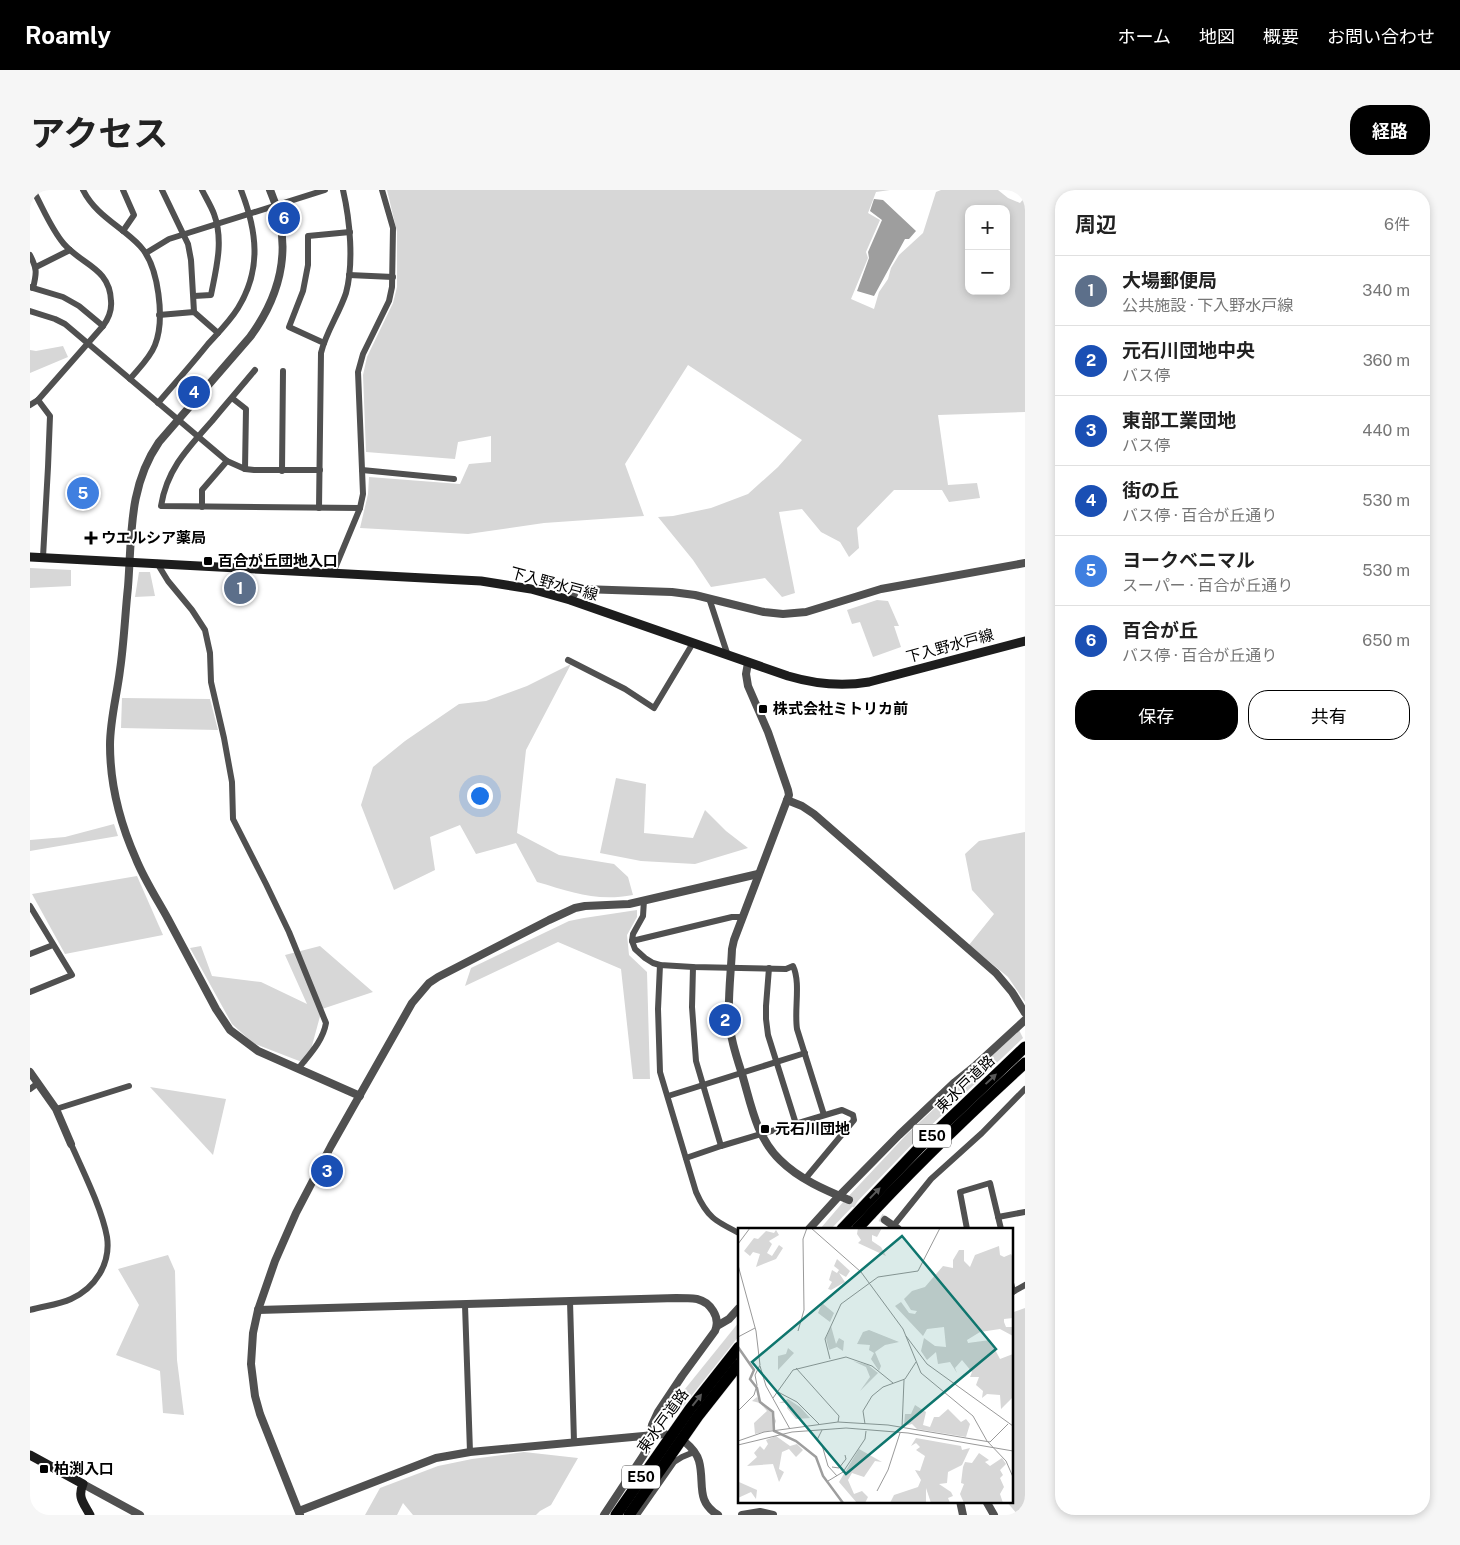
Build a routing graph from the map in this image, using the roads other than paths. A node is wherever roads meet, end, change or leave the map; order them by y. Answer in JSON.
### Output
{"nodes":[{"id":1,"x":33,"y":190,"type":"edge"},
{"id":2,"x":83,"y":190,"type":"edge"},
{"id":3,"x":123,"y":190,"type":"edge"},
{"id":4,"x":162,"y":190,"type":"edge"},
{"id":5,"x":202,"y":190,"type":"edge"},
{"id":6,"x":242,"y":190,"type":"edge"},
{"id":7,"x":270,"y":190,"type":"edge"},
{"id":8,"x":325,"y":190,"type":"edge"},
{"id":9,"x":343,"y":190,"type":"edge"},
{"id":10,"x":382,"y":190,"type":"edge"},
{"id":11,"x":276,"y":206,"type":"junction"},
{"id":12,"x":250,"y":214,"type":"junction"},
{"id":13,"x":217,"y":224,"type":"junction"},
{"id":14,"x":123,"y":231,"type":"junction"},
{"id":15,"x":350,"y":232,"type":"junction"},
{"id":16,"x":184,"y":234,"type":"junction"},
{"id":17,"x":70,"y":250,"type":"junction"},
{"id":18,"x":146,"y":253,"type":"junction"},
{"id":19,"x":30,"y":255,"type":"edge"},
{"id":20,"x":36,"y":267,"type":"junction"},
{"id":21,"x":349,"y":275,"type":"junction"},
{"id":22,"x":393,"y":277,"type":"junction"},
{"id":23,"x":32,"y":288,"type":"edge"},
{"id":24,"x":194,"y":296,"type":"junction"},
{"id":25,"x":30,"y":310,"type":"edge"},
{"id":26,"x":194,"y":312,"type":"junction"},
{"id":27,"x":159,"y":315,"type":"junction"},
{"id":28,"x":103,"y":326,"type":"junction"},
{"id":29,"x":218,"y":333,"type":"junction"},
{"id":30,"x":324,"y":343,"type":"junction"},
{"id":31,"x":88,"y":344,"type":"junction"},
{"id":32,"x":255,"y":370,"type":"dead end"},
{"id":33,"x":283,"y":371,"type":"dead end"},
{"id":34,"x":130,"y":379,"type":"junction"},
{"id":35,"x":232,"y":398,"type":"junction"},
{"id":36,"x":38,"y":400,"type":"junction"},
{"id":37,"x":158,"y":403,"type":"junction"},
{"id":38,"x":30,"y":405,"type":"edge"},
{"id":39,"x":177,"y":420,"type":"junction"},
{"id":40,"x":197,"y":437,"type":"junction"},
{"id":41,"x":227,"y":461,"type":"junction"},
{"id":42,"x":245,"y":468,"type":"junction"},
{"id":43,"x":320,"y":470,"type":"junction"},
{"id":44,"x":362,"y":470,"type":"junction"},
{"id":45,"x":282,"y":471,"type":"junction"},
{"id":46,"x":454,"y":479,"type":"dead end"},
{"id":47,"x":202,"y":507,"type":"junction"},
{"id":48,"x":319,"y":508,"type":"junction"},
{"id":49,"x":360,"y":508,"type":"junction"},
{"id":50,"x":30,"y":557,"type":"edge"},
{"id":51,"x":43,"y":557,"type":"junction"},
{"id":52,"x":130,"y":562,"type":"junction"},
{"id":53,"x":157,"y":563,"type":"junction"},
{"id":54,"x":1025,"y":563,"type":"edge"},
{"id":55,"x":333,"y":573,"type":"junction"},
{"id":56,"x":708,"y":598,"type":"junction"},
{"id":57,"x":570,"y":600,"type":"junction"},
{"id":58,"x":1025,"y":641,"type":"edge"},
{"id":59,"x":693,"y":643,"type":"junction"},
{"id":60,"x":728,"y":656,"type":"junction"},
{"id":61,"x":568,"y":660,"type":"dead end"},
{"id":62,"x":748,"y":663,"type":"junction"},
{"id":63,"x":788,"y":800,"type":"junction"},
{"id":64,"x":758,"y":874,"type":"junction"},
{"id":65,"x":644,"y":900,"type":"junction"},
{"id":66,"x":30,"y":906,"type":"edge"},
{"id":67,"x":32,"y":914,"type":"edge"},
{"id":68,"x":742,"y":917,"type":"junction"},
{"id":69,"x":632,"y":941,"type":"junction"},
{"id":70,"x":54,"y":945,"type":"junction"},
{"id":71,"x":30,"y":954,"type":"edge"},
{"id":72,"x":660,"y":965,"type":"junction"},
{"id":73,"x":694,"y":967,"type":"junction"},
{"id":74,"x":731,"y":967,"type":"junction"},
{"id":75,"x":769,"y":968,"type":"junction"},
{"id":76,"x":30,"y":992,"type":"edge"},
{"id":77,"x":1025,"y":1013,"type":"edge"},
{"id":78,"x":1025,"y":1020,"type":"edge"},
{"id":79,"x":1025,"y":1048,"type":"edge"},
{"id":80,"x":805,"y":1053,"type":"junction"},
{"id":81,"x":776,"y":1063,"type":"junction"},
{"id":82,"x":1025,"y":1063,"type":"edge"},
{"id":83,"x":298,"y":1069,"type":"junction"},
{"id":84,"x":30,"y":1072,"type":"edge"},
{"id":85,"x":742,"y":1074,"type":"junction"},
{"id":86,"x":38,"y":1083,"type":"junction"},
{"id":87,"x":702,"y":1085,"type":"junction"},
{"id":88,"x":130,"y":1086,"type":"dead end"},
{"id":89,"x":30,"y":1089,"type":"edge"},
{"id":90,"x":1025,"y":1090,"type":"edge"},
{"id":91,"x":360,"y":1096,"type":"junction"},
{"id":92,"x":668,"y":1096,"type":"junction"},
{"id":93,"x":56,"y":1109,"type":"junction"},
{"id":94,"x":824,"y":1115,"type":"junction"},
{"id":95,"x":796,"y":1124,"type":"junction"},
{"id":96,"x":762,"y":1134,"type":"junction"},
{"id":97,"x":72,"y":1144,"type":"joint"},
{"id":98,"x":721,"y":1146,"type":"junction"},
{"id":99,"x":686,"y":1158,"type":"junction"},
{"id":100,"x":805,"y":1179,"type":"junction"},
{"id":101,"x":839,"y":1196,"type":"junction"},
{"id":102,"x":849,"y":1200,"type":"tunnel mouth"},
{"id":103,"x":1025,"y":1212,"type":"edge"},
{"id":104,"x":998,"y":1217,"type":"junction"},
{"id":105,"x":885,"y":1220,"type":"tunnel mouth"},
{"id":106,"x":896,"y":1227,"type":"edge"},
{"id":107,"x":810,"y":1228,"type":"edge"},
{"id":108,"x":843,"y":1228,"type":"edge"},
{"id":109,"x":858,"y":1228,"type":"edge"},
{"id":110,"x":967,"y":1228,"type":"edge"},
{"id":111,"x":1001,"y":1228,"type":"edge"},
{"id":112,"x":738,"y":1233,"type":"edge"},
{"id":113,"x":1025,"y":1285,"type":"edge"},
{"id":114,"x":1012,"y":1292,"type":"edge"},
{"id":115,"x":570,"y":1301,"type":"junction"},
{"id":116,"x":465,"y":1305,"type":"junction"},
{"id":117,"x":738,"y":1309,"type":"edge"},
{"id":118,"x":30,"y":1310,"type":"edge"},
{"id":119,"x":258,"y":1310,"type":"junction"},
{"id":120,"x":717,"y":1326,"type":"junction"},
{"id":121,"x":738,"y":1348,"type":"edge"},
{"id":122,"x":738,"y":1365,"type":"edge"},
{"id":123,"x":650,"y":1435,"type":"junction"},
{"id":124,"x":674,"y":1440,"type":"junction"},
{"id":125,"x":574,"y":1442,"type":"junction"},
{"id":126,"x":470,"y":1452,"type":"junction"},
{"id":127,"x":694,"y":1452,"type":"junction"},
{"id":128,"x":30,"y":1456,"type":"edge"},
{"id":129,"x":83,"y":1484,"type":"junction"},
{"id":130,"x":960,"y":1502,"type":"edge"},
{"id":131,"x":987,"y":1502,"type":"edge"},
{"id":132,"x":300,"y":1513,"type":"edge"},
{"id":133,"x":90,"y":1515,"type":"edge"},
{"id":134,"x":140,"y":1515,"type":"edge"},
{"id":135,"x":604,"y":1515,"type":"edge"},
{"id":136,"x":616,"y":1515,"type":"edge"},
{"id":137,"x":629,"y":1515,"type":"edge"},
{"id":138,"x":637,"y":1515,"type":"edge"},
{"id":139,"x":718,"y":1515,"type":"edge"},
{"id":140,"x":742,"y":1515,"type":"edge"},
{"id":141,"x":773,"y":1515,"type":"edge"},
{"id":142,"x":963,"y":1515,"type":"edge"},
{"id":143,"x":994,"y":1515,"type":"edge"}],
"edges":[{"from":1,"to":17,"type":"street"},
{"from":2,"to":14,"type":"street"},
{"from":3,"to":14,"type":"street"},
{"from":4,"to":16,"type":"street"},
{"from":5,"to":13,"type":"street"},
{"from":6,"to":12,"type":"street"},
{"from":7,"to":11,"type":"street"},
{"from":8,"to":11,"type":"street"},
{"from":9,"to":15,"type":"street"},
{"from":10,"to":22,"type":"street"},
{"from":11,"to":12,"type":"street"},
{"from":11,"to":39,"type":"street"},
{"from":12,"to":13,"type":"street"},
{"from":12,"to":29,"type":"street"},
{"from":13,"to":16,"type":"street"},
{"from":13,"to":24,"type":"street"},
{"from":14,"to":18,"type":"street"},
{"from":15,"to":21,"type":"street"},
{"from":15,"to":30,"type":"street"},
{"from":16,"to":18,"type":"street"},
{"from":16,"to":24,"type":"street"},
{"from":17,"to":20,"type":"street"},
{"from":17,"to":28,"type":"street"},
{"from":18,"to":27,"type":"street"},
{"from":19,"to":20,"type":"street"},
{"from":20,"to":23,"type":"street"},
{"from":21,"to":22,"type":"street"},
{"from":21,"to":30,"type":"street"},
{"from":22,"to":44,"type":"street"},
{"from":23,"to":28,"type":"street"},
{"from":24,"to":26,"type":"street"},
{"from":25,"to":31,"type":"street"},
{"from":26,"to":27,"type":"street"},
{"from":26,"to":29,"type":"street"},
{"from":27,"to":34,"type":"street"},
{"from":28,"to":31,"type":"street"},
{"from":29,"to":37,"type":"street"},
{"from":30,"to":43,"type":"street"},
{"from":31,"to":34,"type":"street"},
{"from":31,"to":36,"type":"street"},
{"from":32,"to":35,"type":"street"},
{"from":33,"to":45,"type":"street"},
{"from":34,"to":37,"type":"street"},
{"from":35,"to":40,"type":"street"},
{"from":35,"to":42,"type":"street"},
{"from":36,"to":38,"type":"street"},
{"from":36,"to":51,"type":"street"},
{"from":37,"to":39,"type":"street"},
{"from":39,"to":40,"type":"street"},
{"from":39,"to":52,"type":"street"},
{"from":40,"to":41,"type":"street"},
{"from":40,"to":47,"type":"street"},
{"from":41,"to":42,"type":"street"},
{"from":41,"to":47,"type":"street"},
{"from":42,"to":45,"type":"street"},
{"from":43,"to":45,"type":"street"},
{"from":43,"to":48,"type":"street"},
{"from":44,"to":46,"type":"street"},
{"from":44,"to":49,"type":"street"},
{"from":47,"to":48,"type":"street"},
{"from":48,"to":49,"type":"street"},
{"from":49,"to":55,"type":"street"},
{"from":50,"to":51,"type":"main road","name":"下入野水戸線"},
{"from":51,"to":52,"type":"main road","name":"下入野水戸線"},
{"from":52,"to":53,"type":"main road","name":"下入野水戸線"},
{"from":52,"to":83,"type":"street"},
{"from":53,"to":55,"type":"main road","name":"下入野水戸線"},
{"from":53,"to":83,"type":"street"},
{"from":54,"to":56,"type":"street"},
{"from":55,"to":57,"type":"main road","name":"下入野水戸線"},
{"from":56,"to":57,"type":"street"},
{"from":56,"to":60,"type":"street"},
{"from":57,"to":59,"type":"main road","name":"下入野水戸線"},
{"from":58,"to":62,"type":"main road","name":"下入野水戸線"},
{"from":59,"to":60,"type":"main road","name":"下入野水戸線"},
{"from":59,"to":61,"type":"street"},
{"from":60,"to":62,"type":"main road","name":"下入野水戸線"},
{"from":62,"to":63,"type":"street"},
{"from":63,"to":64,"type":"street"},
{"from":63,"to":77,"type":"street"},
{"from":64,"to":65,"type":"street"},
{"from":64,"to":68,"type":"street"},
{"from":65,"to":69,"type":"street"},
{"from":65,"to":91,"type":"street"},
{"from":66,"to":67,"type":"street"},
{"from":67,"to":70,"type":"street"},
{"from":68,"to":69,"type":"street"},
{"from":68,"to":74,"type":"street"},
{"from":69,"to":72,"type":"street"},
{"from":70,"to":71,"type":"street"},
{"from":70,"to":76,"type":"street"},
{"from":72,"to":73,"type":"street"},
{"from":72,"to":92,"type":"street"},
{"from":73,"to":74,"type":"street"},
{"from":73,"to":87,"type":"street"},
{"from":74,"to":75,"type":"street"},
{"from":74,"to":85,"type":"street"},
{"from":75,"to":80,"type":"street"},
{"from":75,"to":81,"type":"street"},
{"from":78,"to":101,"type":"street"},
{"from":108,"to":79,"type":"highway","name":"東水戸道路","number":"E50","one_way":true},
{"from":80,"to":81,"type":"street"},
{"from":80,"to":94,"type":"street"},
{"from":81,"to":85,"type":"street"},
{"from":81,"to":95,"type":"street"},
{"from":82,"to":109,"type":"highway","name":"東水戸道路","number":"E50"},
{"from":83,"to":91,"type":"street"},
{"from":84,"to":86,"type":"street"},
{"from":85,"to":87,"type":"street"},
{"from":85,"to":96,"type":"street"},
{"from":86,"to":89,"type":"street"},
{"from":86,"to":93,"type":"street"},
{"from":87,"to":92,"type":"street"},
{"from":87,"to":98,"type":"street"},
{"from":88,"to":93,"type":"street"},
{"from":90,"to":106,"type":"street"},
{"from":91,"to":119,"type":"street"},
{"from":92,"to":99,"type":"street"},
{"from":93,"to":97,"type":"street"},
{"from":94,"to":95,"type":"street"},
{"from":94,"to":100,"type":"street"},
{"from":95,"to":96,"type":"street"},
{"from":96,"to":98,"type":"street"},
{"from":96,"to":100,"type":"street"},
{"from":97,"to":118,"type":"street"},
{"from":98,"to":99,"type":"street"},
{"from":99,"to":112,"type":"street"},
{"from":100,"to":101,"type":"street"},
{"from":101,"to":102,"type":"street"},
{"from":101,"to":107,"type":"street"},
{"from":103,"to":104,"type":"street"},
{"from":104,"to":110,"type":"street"},
{"from":104,"to":111,"type":"street"},
{"from":105,"to":106,"type":"street"},
{"from":113,"to":114,"type":"street"},
{"from":115,"to":116,"type":"street"},
{"from":115,"to":120,"type":"street"},
{"from":115,"to":125,"type":"street"},
{"from":116,"to":119,"type":"street"},
{"from":116,"to":126,"type":"street"},
{"from":117,"to":120,"type":"street"},
{"from":119,"to":132,"type":"street"},
{"from":120,"to":123,"type":"street"},
{"from":124,"to":121,"type":"highway","name":"東水戸道路","number":"E50","one_way":true},
{"from":122,"to":124,"type":"highway","name":"東水戸道路","number":"E50"},
{"from":123,"to":124,"type":"street"},
{"from":123,"to":125,"type":"street"},
{"from":123,"to":135,"type":"street"},
{"from":124,"to":127,"type":"street"},
{"from":124,"to":136,"type":"highway","name":"東水戸道路","number":"E50"},
{"from":124,"to":137,"type":"highway","name":"東水戸道路","number":"E50"},
{"from":125,"to":126,"type":"street"},
{"from":126,"to":132,"type":"street"},
{"from":127,"to":138,"type":"street"},
{"from":127,"to":139,"type":"street"},
{"from":128,"to":129,"type":"main road"},
{"from":129,"to":133,"type":"main road"},
{"from":129,"to":134,"type":"street"},
{"from":130,"to":142,"type":"street"},
{"from":131,"to":143,"type":"street"},
{"from":140,"to":141,"type":"street"}]}
